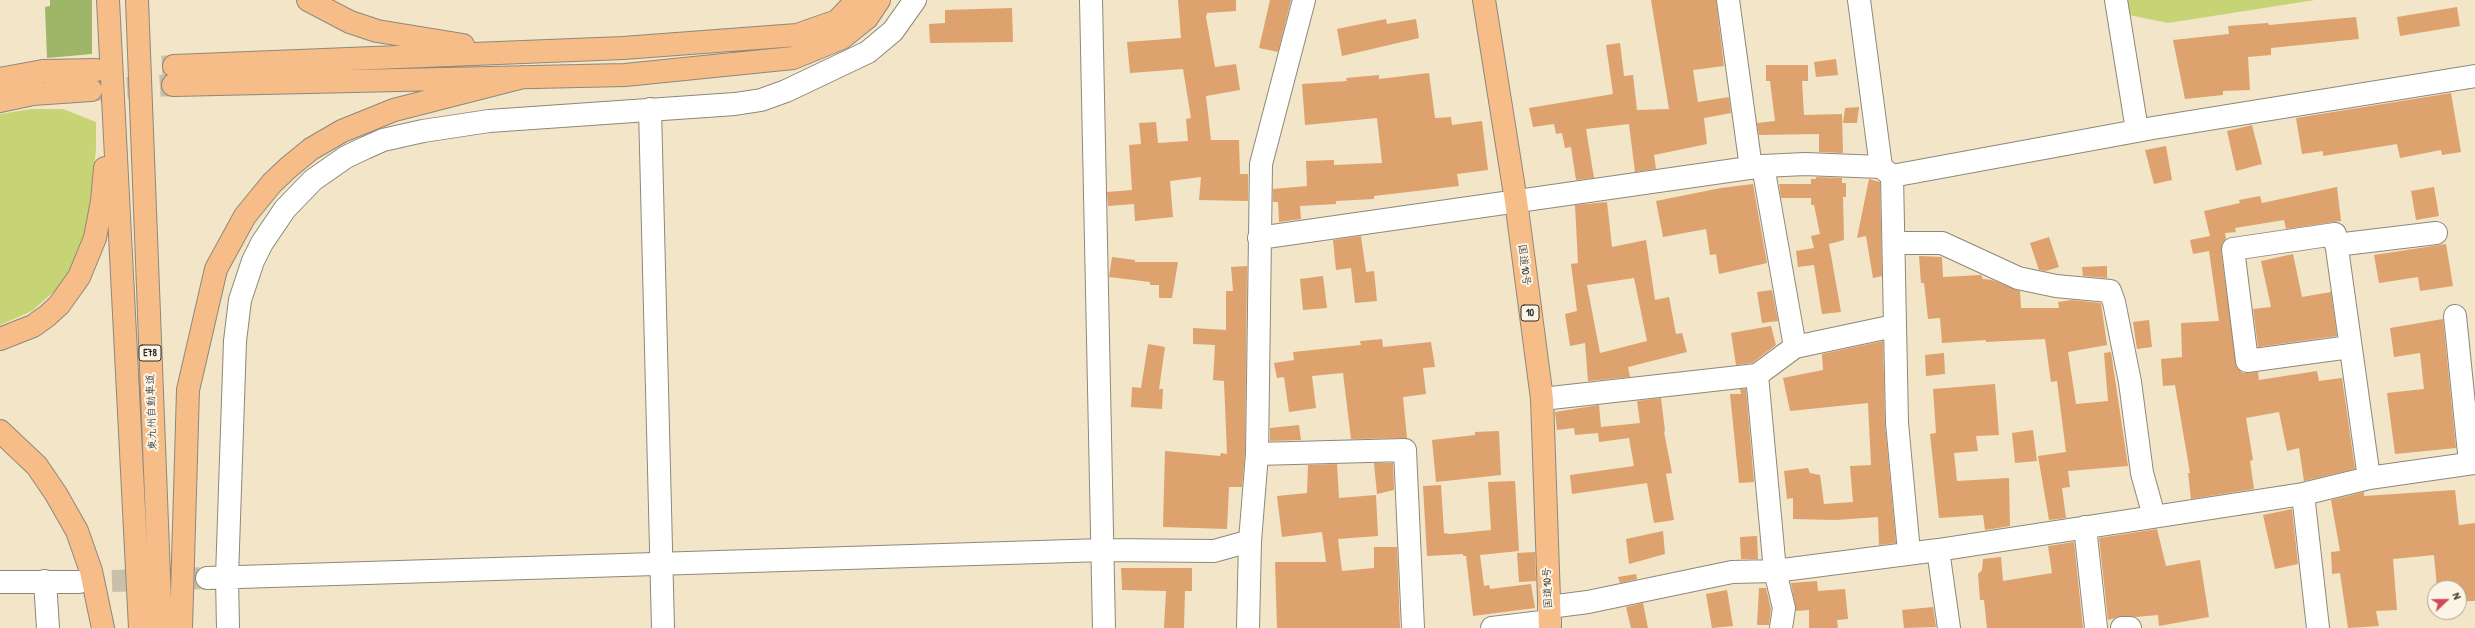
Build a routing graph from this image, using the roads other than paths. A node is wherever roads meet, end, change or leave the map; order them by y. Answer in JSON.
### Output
{"nodes":[{"id":1,"x":108,"y":0,"type":"edge"},
{"id":2,"x":137,"y":0,"type":"edge"},
{"id":3,"x":308,"y":0,"type":"edge"},
{"id":4,"x":857,"y":0,"type":"edge"},
{"id":5,"x":879,"y":0,"type":"edge"},
{"id":6,"x":915,"y":0,"type":"edge"},
{"id":7,"x":1091,"y":0,"type":"edge"},
{"id":8,"x":1304,"y":0,"type":"edge"},
{"id":9,"x":1484,"y":0,"type":"edge"},
{"id":10,"x":1728,"y":0,"type":"edge"},
{"id":11,"x":1859,"y":0,"type":"edge"},
{"id":12,"x":2116,"y":0,"type":"edge"},
{"id":13,"x":520,"y":53,"type":"junction"},
{"id":14,"x":2475,"y":76,"type":"edge"},
{"id":15,"x":523,"y":77,"type":"junction"},
{"id":16,"x":0,"y":79,"type":"edge"},
{"id":17,"x":100,"y":80,"type":"junction"},
{"id":18,"x":0,"y":101,"type":"edge"},
{"id":19,"x":650,"y":109,"type":"junction"},
{"id":20,"x":2137,"y":130,"type":"junction"},
{"id":21,"x":1757,"y":167,"type":"junction"},
{"id":22,"x":1886,"y":172,"type":"junction"},
{"id":23,"x":1516,"y":202,"type":"junction"},
{"id":24,"x":2436,"y":233,"type":"dead end"},
{"id":25,"x":1259,"y":238,"type":"junction"},
{"id":26,"x":1894,"y":242,"type":"junction"},
{"id":27,"x":2336,"y":245,"type":"junction"},
{"id":28,"x":2455,"y":316,"type":"dead end"},
{"id":29,"x":1894,"y":326,"type":"junction"},
{"id":30,"x":0,"y":339,"type":"edge"},
{"id":31,"x":1795,"y":347,"type":"junction"},
{"id":32,"x":2350,"y":347,"type":"junction"},
{"id":33,"x":1757,"y":375,"type":"junction"},
{"id":34,"x":1542,"y":399,"type":"junction"},
{"id":35,"x":0,"y":431,"type":"edge"},
{"id":36,"x":1257,"y":454,"type":"junction"},
{"id":37,"x":2472,"y":463,"type":"edge"},
{"id":38,"x":2369,"y":478,"type":"junction"},
{"id":39,"x":2303,"y":494,"type":"junction"},
{"id":40,"x":2154,"y":516,"type":"junction"},
{"id":41,"x":2085,"y":527,"type":"junction"},
{"id":42,"x":1250,"y":541,"type":"junction"},
{"id":43,"x":1103,"y":550,"type":"junction"},
{"id":44,"x":1938,"y":550,"type":"junction"},
{"id":45,"x":1909,"y":552,"type":"junction"},
{"id":46,"x":660,"y":565,"type":"junction"},
{"id":47,"x":1775,"y":571,"type":"junction"},
{"id":48,"x":217,"y":578,"type":"junction"},
{"id":49,"x":45,"y":581,"type":"junction"},
{"id":50,"x":0,"y":582,"type":"edge"},
{"id":51,"x":79,"y":582,"type":"tunnel mouth"},
{"id":52,"x":1550,"y":619,"type":"edge"},
{"id":53,"x":48,"y":628,"type":"edge"},
{"id":54,"x":103,"y":628,"type":"edge"},
{"id":55,"x":140,"y":628,"type":"edge"},
{"id":56,"x":161,"y":628,"type":"edge"},
{"id":57,"x":181,"y":628,"type":"edge"},
{"id":58,"x":228,"y":628,"type":"edge"},
{"id":59,"x":663,"y":628,"type":"edge"},
{"id":60,"x":1104,"y":628,"type":"edge"},
{"id":61,"x":1248,"y":628,"type":"edge"},
{"id":62,"x":1413,"y":628,"type":"edge"},
{"id":63,"x":1492,"y":628,"type":"edge"},
{"id":64,"x":1781,"y":628,"type":"edge"},
{"id":65,"x":1949,"y":628,"type":"edge"},
{"id":66,"x":2096,"y":628,"type":"edge"},
{"id":67,"x":2122,"y":628,"type":"edge"},
{"id":68,"x":2130,"y":628,"type":"edge"},
{"id":69,"x":2318,"y":628,"type":"edge"}],
"edges":[{"from":1,"to":17,"type":"highway","number":"E78"},
{"from":1,"to":30,"type":"highway"},
{"from":2,"to":56,"type":"highway","name":"東九州自動車道","number":"E78"},
{"from":3,"to":13,"type":"highway"},
{"from":4,"to":13,"type":"highway"},
{"from":5,"to":15,"type":"highway"},
{"from":6,"to":19,"type":"street"},
{"from":7,"to":43,"type":"street"},
{"from":8,"to":25,"type":"street"},
{"from":9,"to":23,"type":"highway","name":"国道10号","number":"10"},
{"from":10,"to":21,"type":"street"},
{"from":11,"to":22,"type":"street"},
{"from":12,"to":20,"type":"street"},
{"from":13,"to":15,"type":"highway"},
{"from":14,"to":20,"type":"street"},
{"from":15,"to":57,"type":"highway"},
{"from":16,"to":17,"type":"highway"},
{"from":17,"to":18,"type":"highway"},
{"from":17,"to":55,"type":"highway","name":"東九州自動車道","number":"E78"},
{"from":19,"to":46,"type":"street"},
{"from":19,"to":48,"type":"street"},
{"from":20,"to":22,"type":"street"},
{"from":21,"to":22,"type":"street"},
{"from":21,"to":23,"type":"street"},
{"from":21,"to":31,"type":"street"},
{"from":22,"to":26,"type":"street"},
{"from":23,"to":25,"type":"street"},
{"from":23,"to":34,"type":"highway","name":"国道10号","number":"10"},
{"from":24,"to":27,"type":"street"},
{"from":25,"to":36,"type":"street"},
{"from":26,"to":29,"type":"street"},
{"from":26,"to":40,"type":"street"},
{"from":27,"to":32,"type":"street"},
{"from":27,"to":32,"type":"street"},
{"from":28,"to":37,"type":"street"},
{"from":29,"to":31,"type":"street"},
{"from":29,"to":45,"type":"street"},
{"from":31,"to":33,"type":"street"},
{"from":32,"to":38,"type":"street"},
{"from":33,"to":34,"type":"street"},
{"from":33,"to":47,"type":"street"},
{"from":34,"to":52,"type":"highway","name":"国道10号","number":"10"},
{"from":35,"to":54,"type":"highway"},
{"from":36,"to":42,"type":"street"},
{"from":36,"to":62,"type":"street"},
{"from":37,"to":38,"type":"street"},
{"from":38,"to":39,"type":"street"},
{"from":39,"to":40,"type":"street"},
{"from":39,"to":69,"type":"street"},
{"from":40,"to":41,"type":"street"},
{"from":41,"to":44,"type":"street"},
{"from":41,"to":66,"type":"street"},
{"from":42,"to":43,"type":"street"},
{"from":42,"to":61,"type":"street"},
{"from":43,"to":46,"type":"street"},
{"from":43,"to":60,"type":"street"},
{"from":44,"to":45,"type":"street"},
{"from":44,"to":65,"type":"street"},
{"from":45,"to":47,"type":"street"},
{"from":46,"to":48,"type":"street"},
{"from":46,"to":59,"type":"street"},
{"from":47,"to":52,"type":"street"},
{"from":47,"to":64,"type":"street"},
{"from":48,"to":58,"type":"street"},
{"from":49,"to":50,"type":"street"},
{"from":49,"to":51,"type":"street"},
{"from":49,"to":53,"type":"street"},
{"from":52,"to":63,"type":"street"},
{"from":67,"to":68,"type":"street"}]}
